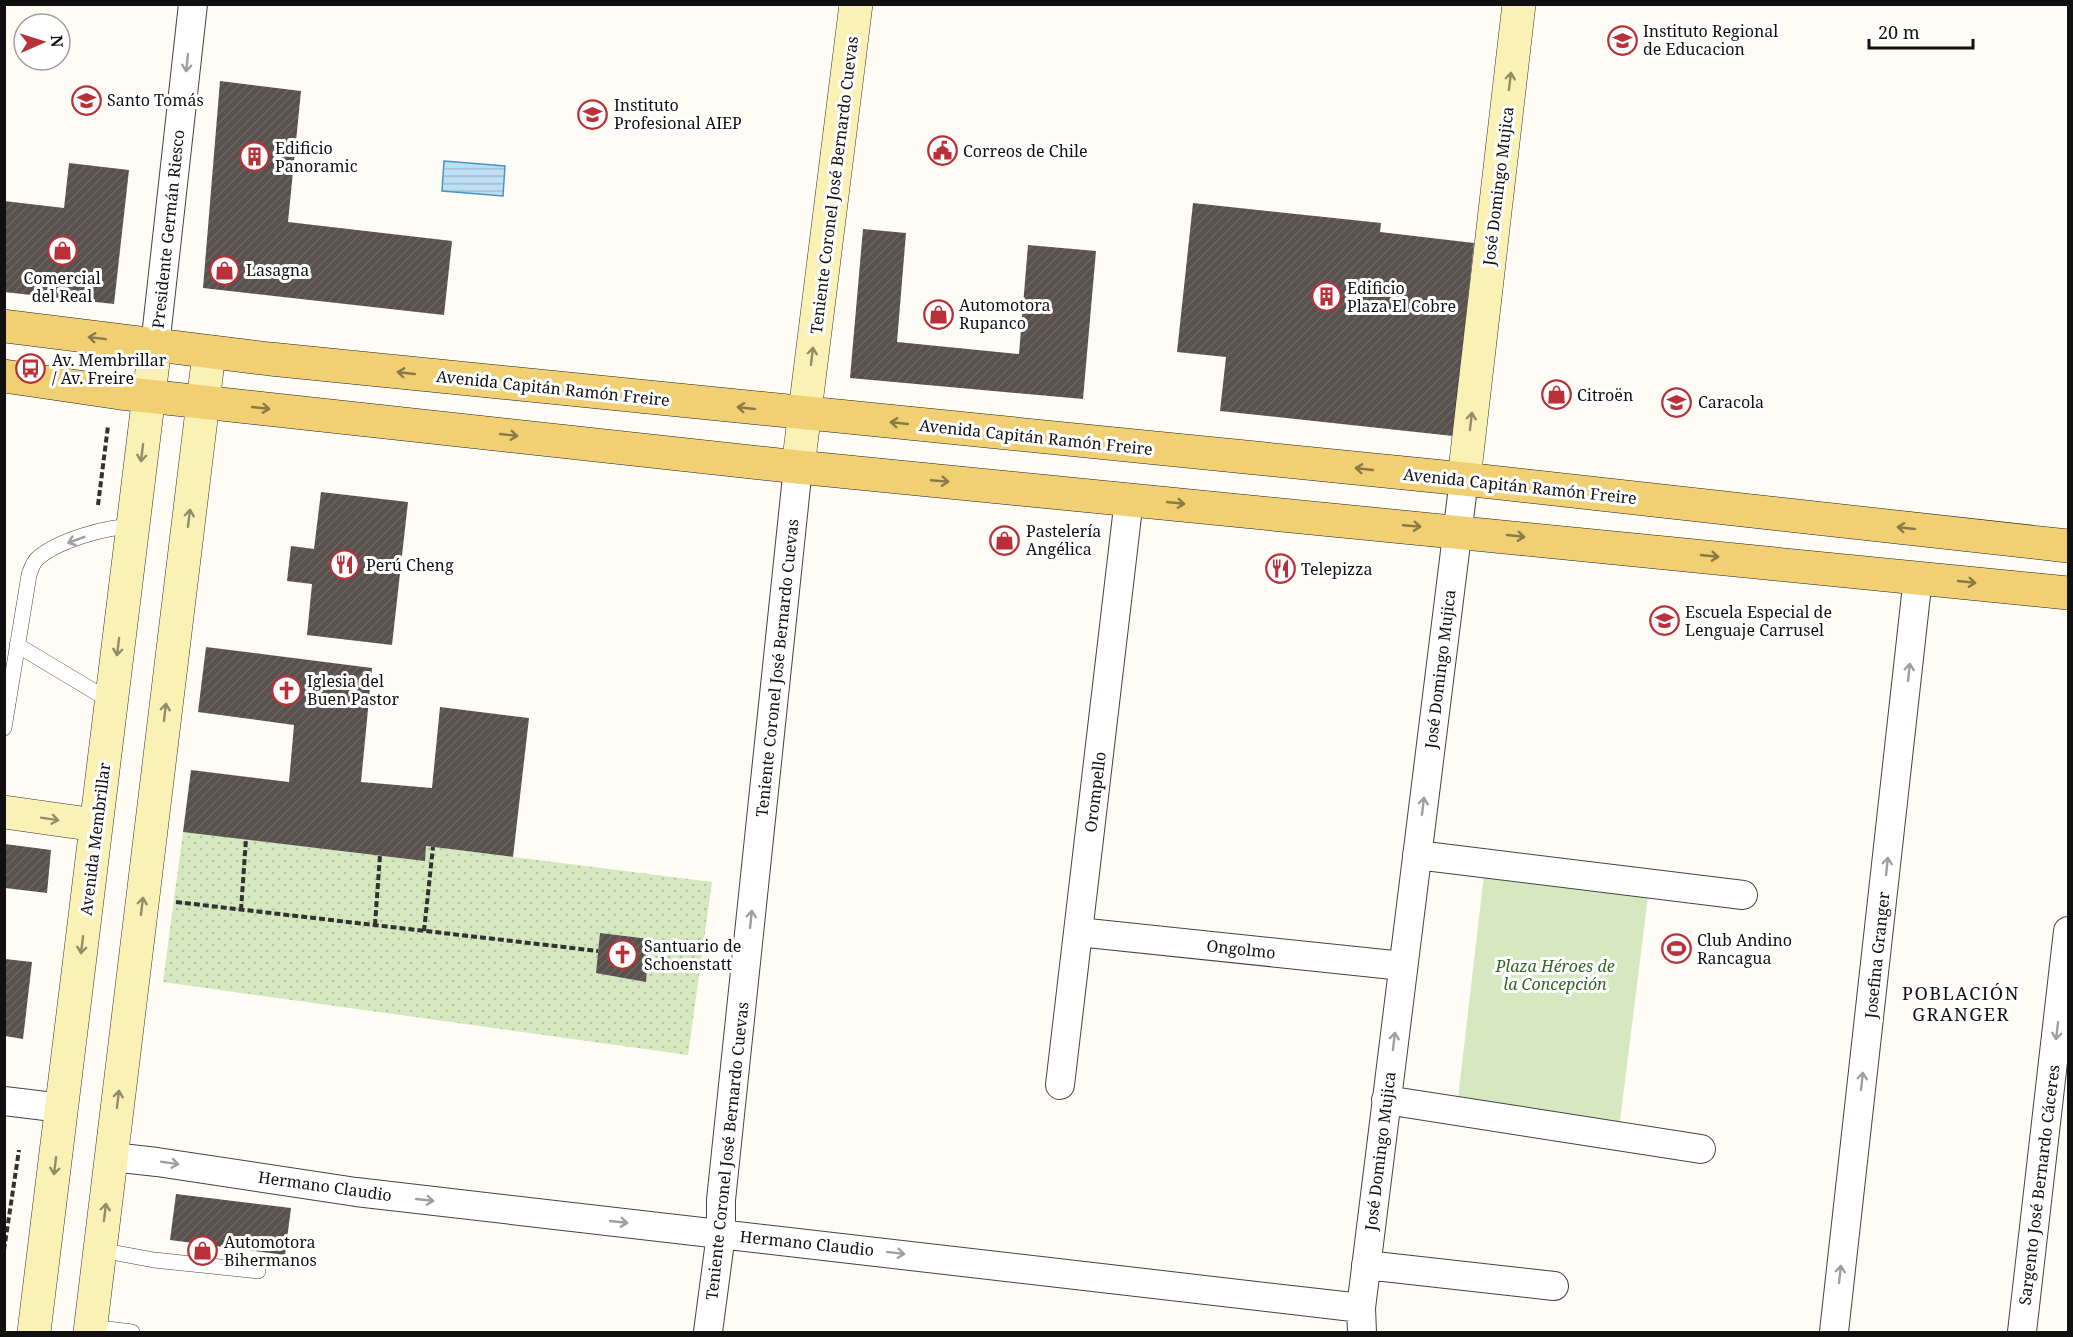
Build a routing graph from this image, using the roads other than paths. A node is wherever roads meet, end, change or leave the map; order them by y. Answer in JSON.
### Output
{"nodes":[{"id":1,"x":193,"y":4,"type":"edge"},
{"id":2,"x":856,"y":4,"type":"edge"},
{"id":3,"x":1519,"y":4,"type":"edge"},
{"id":4,"x":4,"y":326,"type":"edge"},
{"id":5,"x":155,"y":346,"type":"junction"},
{"id":6,"x":208,"y":353,"type":"junction"},
{"id":7,"x":4,"y":376,"type":"edge"},
{"id":8,"x":149,"y":395,"type":"junction"},
{"id":9,"x":202,"y":402,"type":"junction"},
{"id":10,"x":804,"y":414,"type":"junction"},
{"id":11,"x":798,"y":467,"type":"junction"},
{"id":12,"x":1464,"y":479,"type":"junction"},
{"id":13,"x":1129,"y":499,"type":"junction"},
{"id":14,"x":133,"y":526,"type":"junction"},
{"id":15,"x":1458,"y":530,"type":"junction"},
{"id":16,"x":2068,"y":546,"type":"edge"},
{"id":17,"x":1918,"y":577,"type":"junction"},
{"id":18,"x":2068,"y":593,"type":"edge"},
{"id":19,"x":17,"y":645,"type":"junction"},
{"id":20,"x":112,"y":702,"type":"junction"},
{"id":21,"x":4,"y":728,"type":"edge"},
{"id":22,"x":4,"y":812,"type":"edge"},
{"id":23,"x":96,"y":825,"type":"junction"},
{"id":24,"x":1417,"y":855,"type":"junction"},
{"id":25,"x":1743,"y":895,"type":"dead end"},
{"id":26,"x":2068,"y":931,"type":"edge"},
{"id":27,"x":1078,"y":932,"type":"junction"},
{"id":28,"x":1403,"y":966,"type":"junction"},
{"id":29,"x":1060,"y":1085,"type":"dead end"},
{"id":30,"x":1386,"y":1100,"type":"junction"},
{"id":31,"x":4,"y":1101,"type":"edge"},
{"id":32,"x":62,"y":1108,"type":"junction"},
{"id":33,"x":1701,"y":1149,"type":"dead end"},
{"id":34,"x":2056,"y":1151,"type":"edge"},
{"id":35,"x":112,"y":1157,"type":"junction"},
{"id":36,"x":721,"y":1234,"type":"junction"},
{"id":37,"x":100,"y":1250,"type":"junction"},
{"id":38,"x":1366,"y":1265,"type":"junction"},
{"id":39,"x":258,"y":1271,"type":"dead end"},
{"id":40,"x":1554,"y":1286,"type":"dead end"},
{"id":41,"x":1361,"y":1320,"type":"edge"},
{"id":42,"x":90,"y":1330,"type":"edge"},
{"id":43,"x":34,"y":1332,"type":"edge"},
{"id":44,"x":132,"y":1332,"type":"edge"},
{"id":45,"x":708,"y":1332,"type":"edge"},
{"id":46,"x":1834,"y":1332,"type":"edge"},
{"id":47,"x":2022,"y":1332,"type":"edge"}],
"edges":[{"from":1,"to":5,"type":"street","name":"Presidente Germán Riesco","one_way":true},
{"from":10,"to":2,"type":"main road","name":"Teniente Coronel José Bernardo Cuevas","one_way":true},
{"from":12,"to":3,"type":"main road","name":"José Domingo Mujica","one_way":true},
{"from":5,"to":4,"type":"main road","name":"Avenida Capitán Ramón Freire","one_way":true},
{"from":5,"to":6,"type":"main road","name":"Avenida Capitán Ramón Freire"},
{"from":5,"to":8,"type":"main road","name":"Avenida Membrillar"},
{"from":6,"to":9,"type":"main road"},
{"from":10,"to":6,"type":"main road","name":"Avenida Capitán Ramón Freire","one_way":true},
{"from":7,"to":8,"type":"main road"},
{"from":8,"to":9,"type":"main road"},
{"from":8,"to":14,"type":"main road","name":"Avenida Membrillar","one_way":true},
{"from":9,"to":11,"type":"main road","one_way":true},
{"from":35,"to":9,"type":"main road","one_way":true},
{"from":10,"to":11,"type":"main road","name":"Teniente Coronel José Bernardo Cuevas"},
{"from":12,"to":10,"type":"main road","name":"Avenida Capitán Ramón Freire","one_way":true},
{"from":11,"to":13,"type":"main road","one_way":true},
{"from":36,"to":11,"type":"street","name":"Teniente Coronel José Bernardo Cuevas","one_way":true},
{"from":12,"to":15,"type":"street","name":"José Domingo Mujica"},
{"from":16,"to":12,"type":"main road","name":"Avenida Capitán Ramón Freire","one_way":true},
{"from":13,"to":15,"type":"main road","one_way":true},
{"from":13,"to":27,"type":"street","name":"Orompello"},
{"from":14,"to":19,"type":"lane","one_way":true},
{"from":14,"to":20,"type":"main road","name":"Avenida Membrillar","one_way":true},
{"from":15,"to":17,"type":"main road","one_way":true},
{"from":24,"to":15,"type":"street","name":"José Domingo Mujica","one_way":true},
{"from":17,"to":18,"type":"main road","one_way":true},
{"from":46,"to":17,"type":"street","name":"Josefina Granger","one_way":true},
{"from":19,"to":20,"type":"lane"},
{"from":19,"to":21,"type":"lane"},
{"from":20,"to":23,"type":"main road","name":"Avenida Membrillar"},
{"from":22,"to":23,"type":"main road","one_way":true},
{"from":23,"to":32,"type":"main road","name":"Avenida Membrillar","one_way":true},
{"from":24,"to":25,"type":"street"},
{"from":24,"to":28,"type":"street","name":"José Domingo Mujica"},
{"from":26,"to":34,"type":"street","name":"Sargento José Bernardo Cáceres","one_way":true},
{"from":27,"to":28,"type":"street","name":"Ongolmo"},
{"from":27,"to":29,"type":"street","name":"Orompello"},
{"from":30,"to":28,"type":"street","name":"José Domingo Mujica","one_way":true},
{"from":30,"to":33,"type":"street"},
{"from":30,"to":38,"type":"street","name":"José Domingo Mujica"},
{"from":31,"to":32,"type":"street"},
{"from":32,"to":43,"type":"main road","name":"Avenida Membrillar","one_way":true},
{"from":34,"to":47,"type":"street","name":"Sargento José Bernardo Cáceres"},
{"from":35,"to":36,"type":"street","name":"Hermano Claudio","one_way":true},
{"from":37,"to":35,"type":"main road","one_way":true},
{"from":36,"to":41,"type":"street","name":"Hermano Claudio","one_way":true},
{"from":36,"to":45,"type":"street","name":"Teniente Coronel José Bernardo Cuevas"},
{"from":37,"to":39,"type":"lane"},
{"from":37,"to":42,"type":"main road"},
{"from":38,"to":40,"type":"street"},
{"from":38,"to":41,"type":"street","name":"José Domingo Mujica"},
{"from":42,"to":44,"type":"lane"}]}
